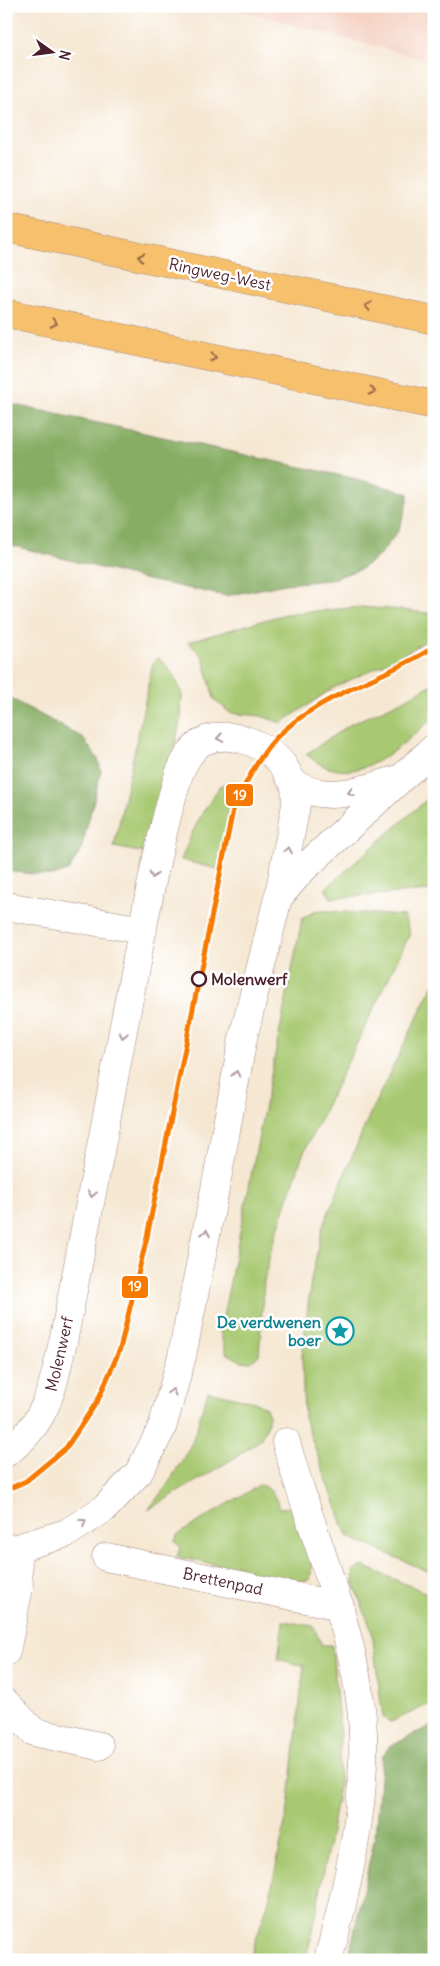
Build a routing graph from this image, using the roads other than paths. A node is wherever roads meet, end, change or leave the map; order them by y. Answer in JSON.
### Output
{"nodes":[{"id":1,"x":6,"y":228,"type":"edge"},
{"id":2,"x":6,"y":313,"type":"edge"},
{"id":3,"x":425,"y":318,"type":"edge"},
{"id":4,"x":434,"y":405,"type":"edge"},
{"id":5,"x":434,"y":748,"type":"edge"},
{"id":6,"x":399,"y":779,"type":"junction"},
{"id":7,"x":295,"y":785,"type":"junction"},
{"id":8,"x":278,"y":898,"type":"junction"},
{"id":9,"x":6,"y":906,"type":"edge"},
{"id":10,"x":143,"y":930,"type":"junction"},
{"id":11,"x":286,"y":1442,"type":"dead end"},
{"id":12,"x":6,"y":1453,"type":"edge"},
{"id":13,"x":12,"y":1548,"type":"edge"},
{"id":14,"x":106,"y":1557,"type":"dead end"},
{"id":15,"x":340,"y":1606,"type":"junction"},
{"id":16,"x":6,"y":1652,"type":"edge"},
{"id":17,"x":6,"y":1703,"type":"edge"},
{"id":18,"x":99,"y":1746,"type":"dead end"},
{"id":19,"x":328,"y":1960,"type":"edge"}],
"edges":[{"from":3,"to":1,"type":"highway","name":"Ringweg-West","one_way":true},
{"from":2,"to":4,"type":"highway","one_way":true},
{"from":5,"to":6,"type":"street"},
{"from":6,"to":7,"type":"street","one_way":true},
{"from":6,"to":8,"type":"street"},
{"from":8,"to":7,"type":"street","one_way":true},
{"from":7,"to":10,"type":"street","name":"Molenwerf","one_way":true},
{"from":13,"to":8,"type":"street","one_way":true},
{"from":9,"to":10,"type":"street"},
{"from":10,"to":12,"type":"street","name":"Molenwerf","one_way":true},
{"from":11,"to":15,"type":"street"},
{"from":13,"to":16,"type":"street"},
{"from":14,"to":15,"type":"street","name":"Brettenpad"},
{"from":15,"to":19,"type":"street"},
{"from":17,"to":18,"type":"street"}]}
